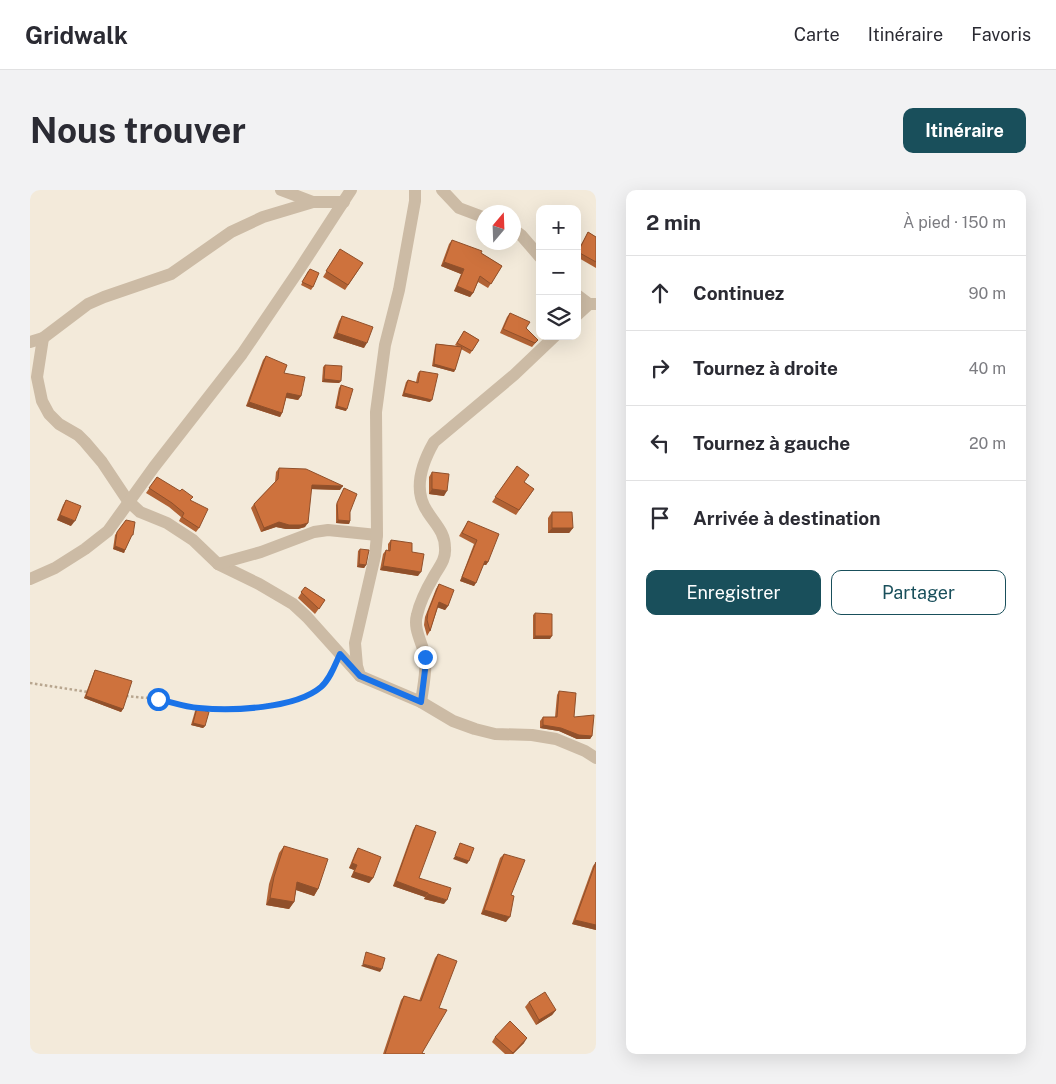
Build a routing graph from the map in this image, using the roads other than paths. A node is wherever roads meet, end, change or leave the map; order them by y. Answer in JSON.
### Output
{"nodes":[{"id":1,"x":281,"y":190,"type":"edge"},
{"id":2,"x":351,"y":190,"type":"edge"},
{"id":3,"x":415,"y":190,"type":"edge"},
{"id":4,"x":442,"y":190,"type":"edge"},
{"id":5,"x":313,"y":202,"type":"junction"},
{"id":6,"x":344,"y":202,"type":"junction"},
{"id":7,"x":476,"y":213,"type":"edge"},
{"id":8,"x":521,"y":235,"type":"edge"},
{"id":9,"x":536,"y":252,"type":"edge"},
{"id":10,"x":581,"y":297,"type":"edge"},
{"id":11,"x":593,"y":304,"type":"edge"},
{"id":12,"x":581,"y":312,"type":"edge"},
{"id":13,"x":43,"y":338,"type":"junction"},
{"id":14,"x":551,"y":340,"type":"edge"},
{"id":15,"x":30,"y":342,"type":"edge"},
{"id":16,"x":128,"y":501,"type":"junction"},
{"id":17,"x":377,"y":535,"type":"junction"},
{"id":18,"x":218,"y":564,"type":"junction"},
{"id":19,"x":30,"y":579,"type":"edge"},
{"id":20,"x":360,"y":676,"type":"junction"},
{"id":21,"x":421,"y":702,"type":"junction"},
{"id":22,"x":596,"y":758,"type":"edge"}],
"edges":[{"from":1,"to":5,"type":"street"},
{"from":2,"to":6,"type":"street"},
{"from":3,"to":17,"type":"street"},
{"from":4,"to":7,"type":"street"},
{"from":5,"to":6,"type":"street"},
{"from":5,"to":13,"type":"street"},
{"from":6,"to":16,"type":"street"},
{"from":8,"to":9,"type":"street"},
{"from":10,"to":11,"type":"street"},
{"from":11,"to":12,"type":"street"},
{"from":13,"to":15,"type":"street"},
{"from":13,"to":16,"type":"street"},
{"from":14,"to":21,"type":"street"},
{"from":16,"to":18,"type":"street"},
{"from":16,"to":19,"type":"street"},
{"from":17,"to":18,"type":"street"},
{"from":17,"to":20,"type":"street"},
{"from":18,"to":20,"type":"street"},
{"from":20,"to":21,"type":"street"},
{"from":21,"to":22,"type":"street"}]}
